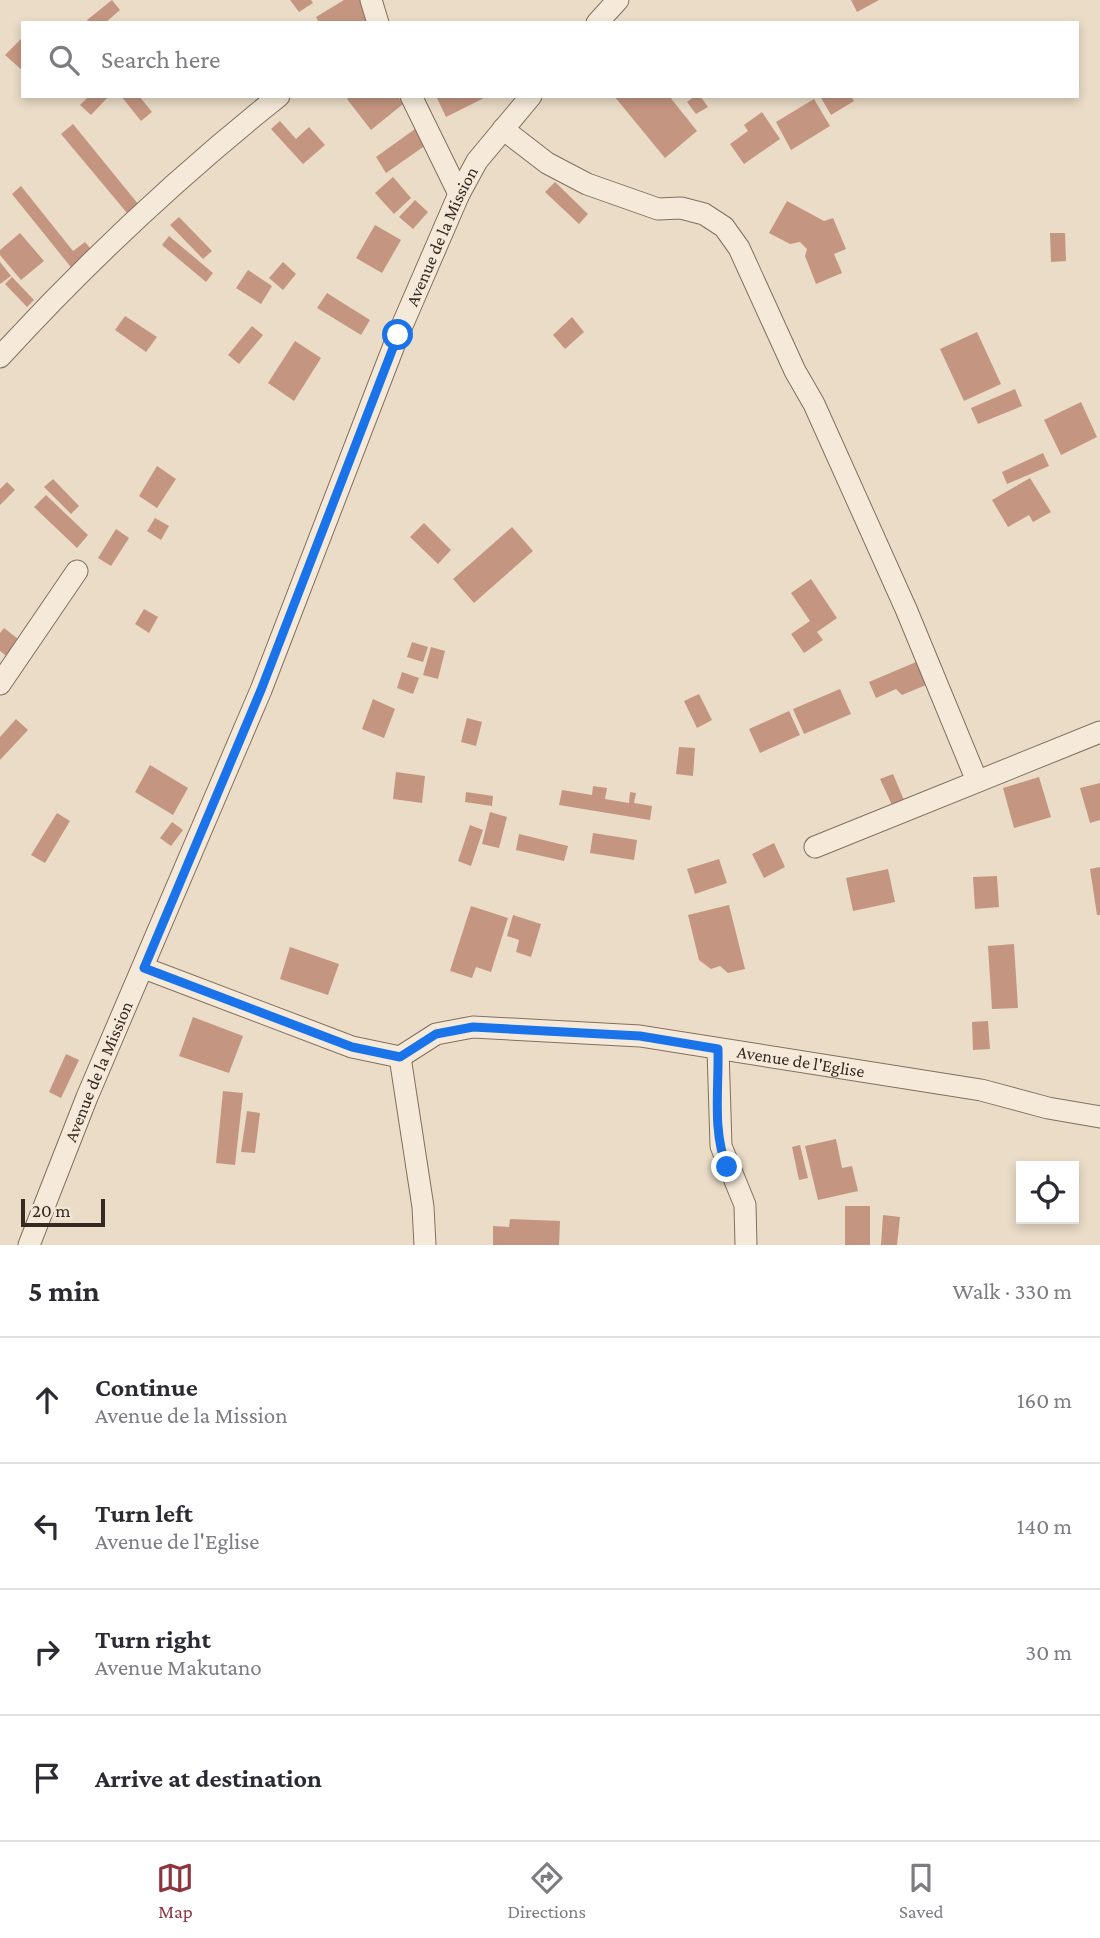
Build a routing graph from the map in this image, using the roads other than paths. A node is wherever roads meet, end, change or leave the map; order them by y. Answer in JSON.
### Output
{"nodes":[{"id":1,"x":371,"y":0,"type":"edge"},
{"id":2,"x":618,"y":0,"type":"edge"},
{"id":3,"x":377,"y":21,"type":"edge"},
{"id":4,"x":599,"y":21,"type":"edge"},
{"id":5,"x":277,"y":98,"type":"edge"},
{"id":6,"x":412,"y":98,"type":"edge"},
{"id":7,"x":529,"y":98,"type":"edge"},
{"id":8,"x":503,"y":129,"type":"junction"},
{"id":9,"x":459,"y":194,"type":"junction"},
{"id":10,"x":0,"y":357,"type":"edge"},
{"id":11,"x":77,"y":572,"type":"dead end"},
{"id":12,"x":0,"y":684,"type":"edge"},
{"id":13,"x":1100,"y":732,"type":"edge"},
{"id":14,"x":977,"y":781,"type":"junction"},
{"id":15,"x":815,"y":847,"type":"dead end"},
{"id":16,"x":144,"y":968,"type":"junction"},
{"id":17,"x":718,"y":1049,"type":"junction"},
{"id":18,"x":400,"y":1057,"type":"junction"},
{"id":19,"x":1100,"y":1117,"type":"edge"},
{"id":20,"x":29,"y":1245,"type":"edge"},
{"id":21,"x":425,"y":1245,"type":"edge"},
{"id":22,"x":746,"y":1245,"type":"edge"}],
"edges":[{"from":1,"to":3,"type":"street"},
{"from":2,"to":4,"type":"street"},
{"from":5,"to":10,"type":"street"},
{"from":6,"to":9,"type":"street"},
{"from":7,"to":8,"type":"street","name":"Avenue de la Mission"},
{"from":8,"to":9,"type":"street","name":"Avenue de la Mission"},
{"from":8,"to":14,"type":"street"},
{"from":9,"to":16,"type":"street","name":"Avenue de la Mission"},
{"from":11,"to":12,"type":"street"},
{"from":13,"to":14,"type":"street"},
{"from":14,"to":15,"type":"street"},
{"from":16,"to":18,"type":"street"},
{"from":16,"to":20,"type":"street","name":"Avenue de la Mission"},
{"from":17,"to":18,"type":"street","name":"Avenue de l'Eglise"},
{"from":17,"to":19,"type":"street","name":"Avenue de l'Eglise"},
{"from":17,"to":22,"type":"street"},
{"from":18,"to":21,"type":"street"}]}
